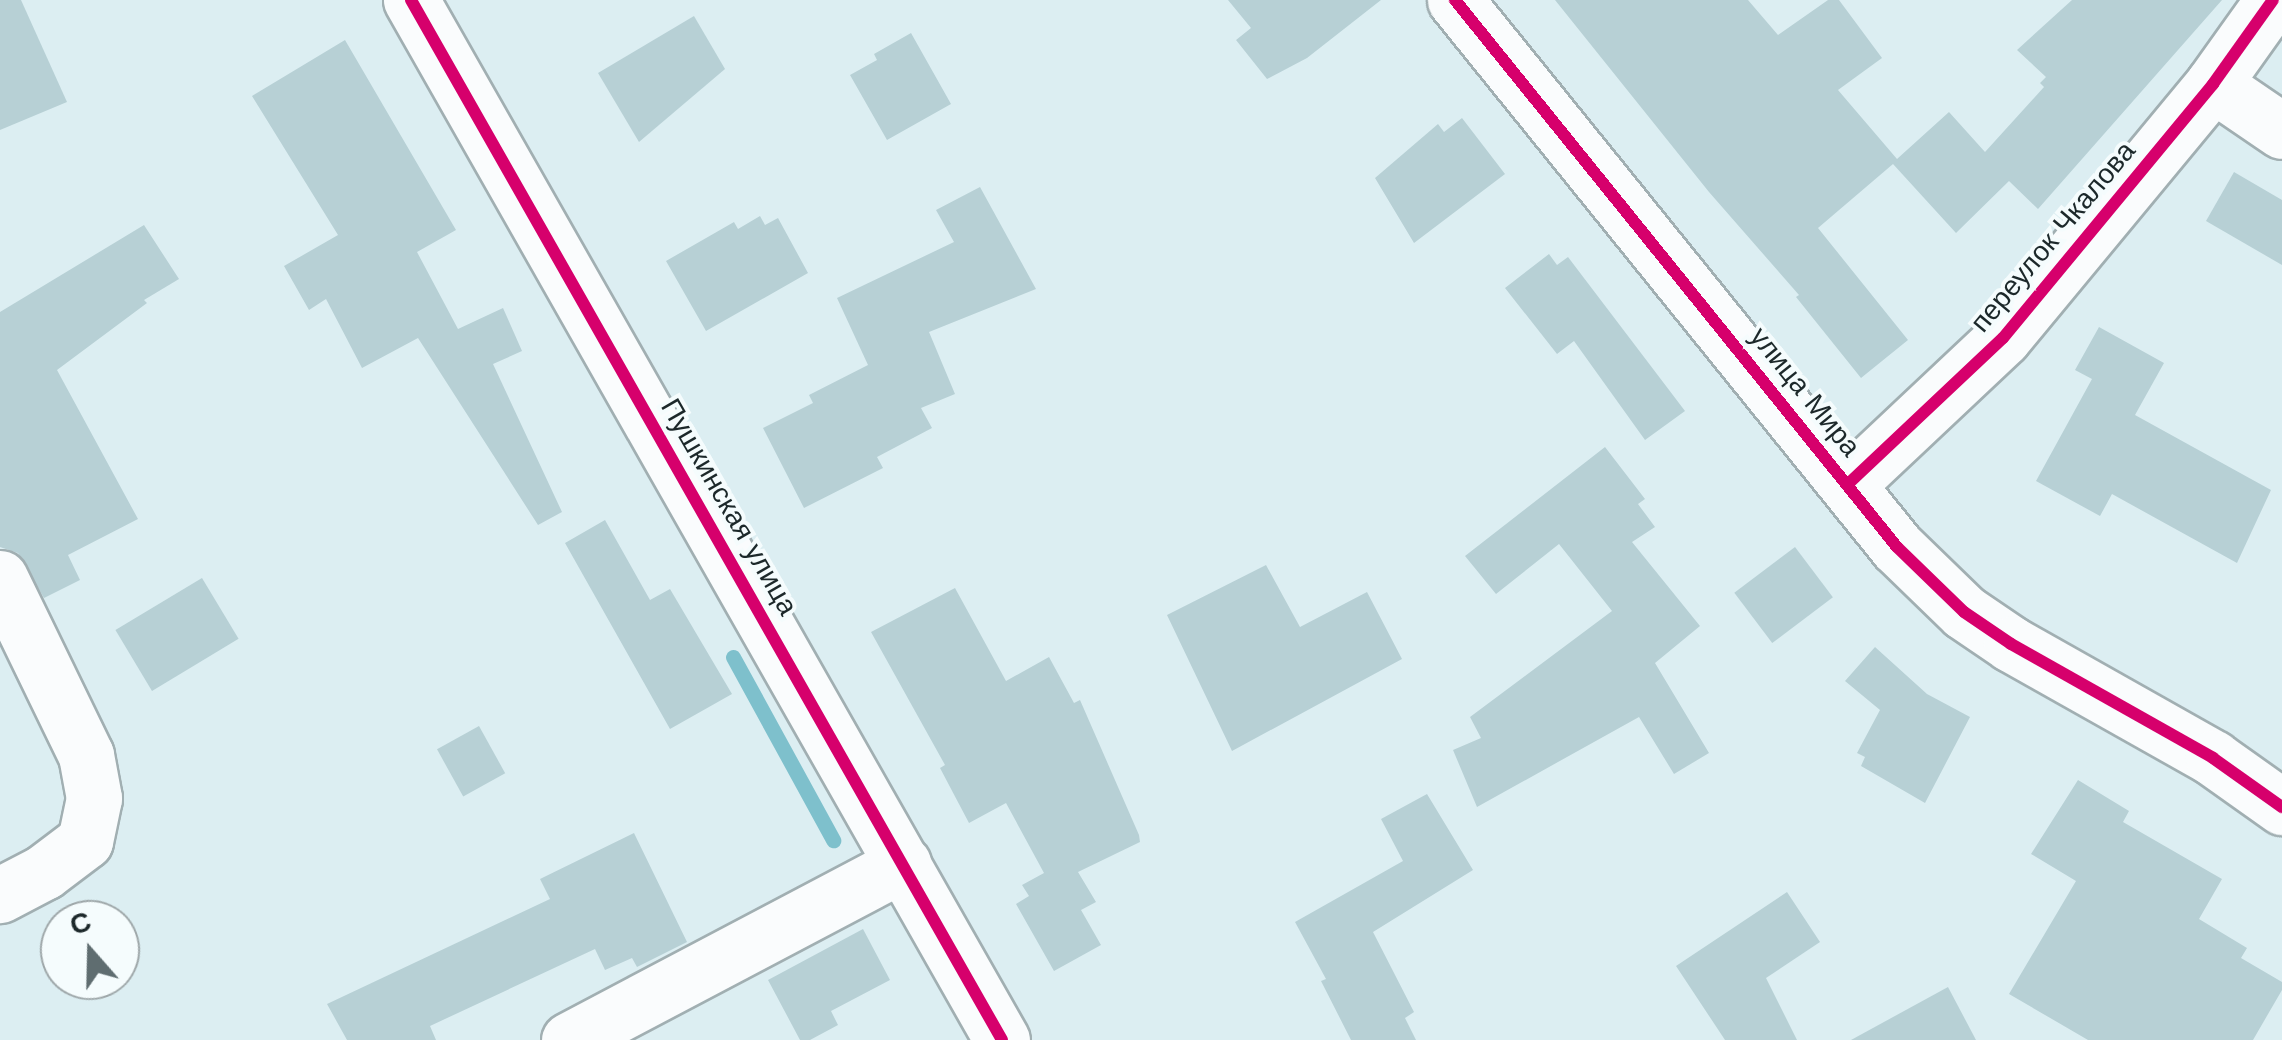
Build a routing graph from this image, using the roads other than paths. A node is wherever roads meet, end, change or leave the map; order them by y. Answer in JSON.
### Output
{"nodes":[{"id":1,"x":411,"y":0,"type":"edge"},
{"id":2,"x":1455,"y":0,"type":"edge"},
{"id":3,"x":2273,"y":0,"type":"edge"},
{"id":4,"x":2213,"y":84,"type":"junction"},
{"id":5,"x":2282,"y":132,"type":"edge"},
{"id":6,"x":1848,"y":484,"type":"junction"},
{"id":7,"x":0,"y":578,"type":"edge"},
{"id":8,"x":2282,"y":806,"type":"edge"},
{"id":9,"x":903,"y":864,"type":"junction"},
{"id":10,"x":0,"y":895,"type":"edge"},
{"id":11,"x":569,"y":1040,"type":"edge"},
{"id":12,"x":1002,"y":1040,"type":"edge"}],
"edges":[{"from":1,"to":9,"type":"street","name":"Пушкинская улица"},
{"from":2,"to":6,"type":"street","name":"улица Мира"},
{"from":3,"to":4,"type":"street","name":"переулок Чкалова"},
{"from":4,"to":5,"type":"street"},
{"from":4,"to":6,"type":"street","name":"переулок Чкалова"},
{"from":6,"to":8,"type":"street","name":"улица Мира"},
{"from":7,"to":10,"type":"street"},
{"from":9,"to":11,"type":"street"},
{"from":9,"to":12,"type":"street","name":"Пушкинская улица"}]}
